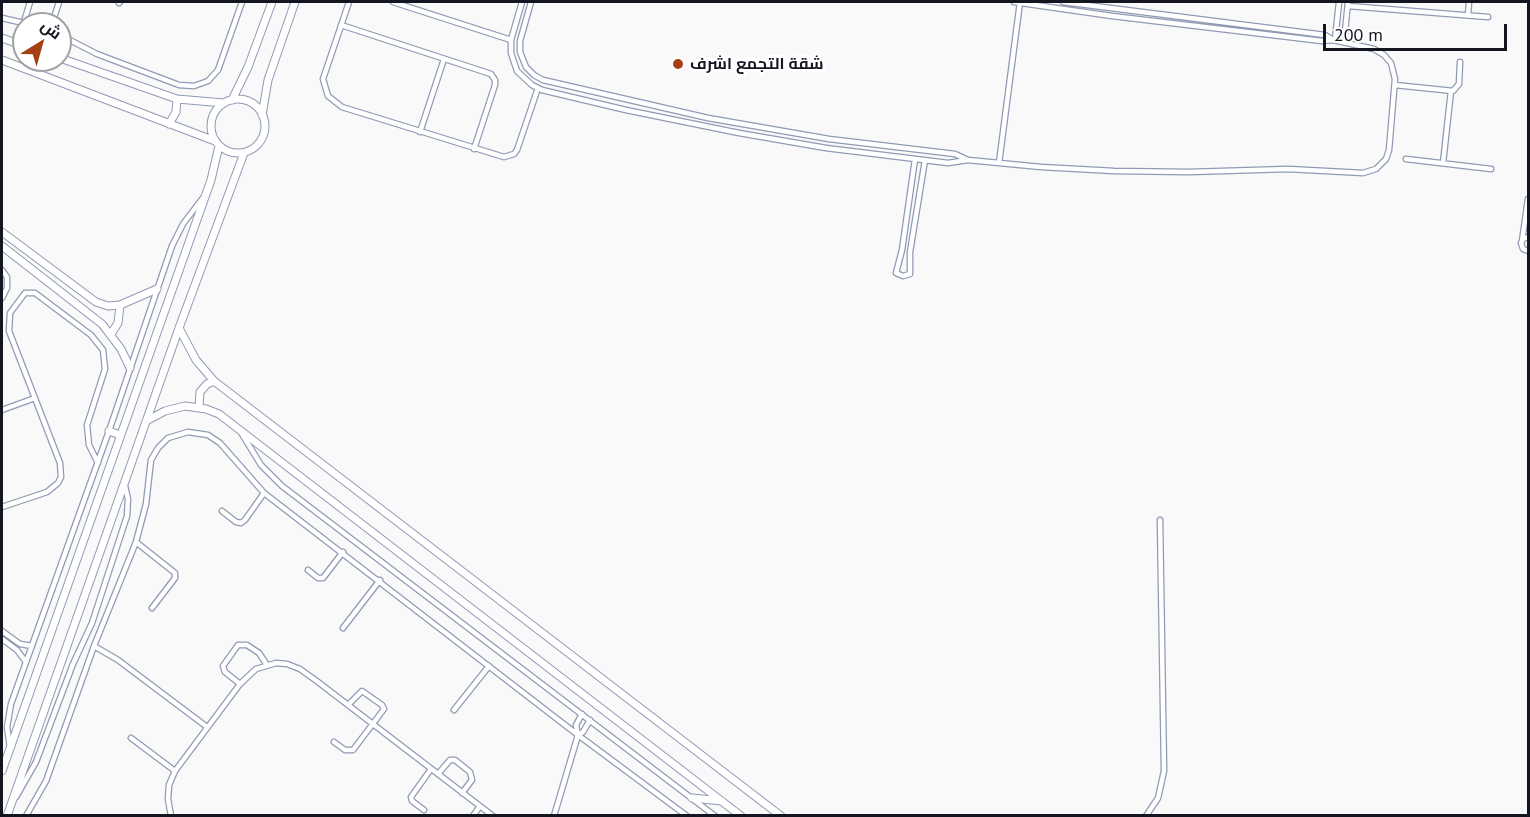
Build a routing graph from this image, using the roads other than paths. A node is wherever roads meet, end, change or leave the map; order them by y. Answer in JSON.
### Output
{"nodes":[{"id":1,"x":242,"y":2,"type":"edge"},
{"id":2,"x":272,"y":2,"type":"edge"},
{"id":3,"x":295,"y":2,"type":"edge"},
{"id":4,"x":349,"y":2,"type":"edge"},
{"id":5,"x":393,"y":2,"type":"edge"},
{"id":6,"x":522,"y":2,"type":"edge"},
{"id":7,"x":531,"y":2,"type":"edge"},
{"id":8,"x":1017,"y":2,"type":"edge"},
{"id":9,"x":1064,"y":2,"type":"edge"},
{"id":10,"x":1339,"y":2,"type":"edge"},
{"id":11,"x":1396,"y":2,"type":"edge"},
{"id":12,"x":1469,"y":2,"type":"edge"},
{"id":13,"x":1348,"y":4,"type":"edge"},
{"id":14,"x":1112,"y":9,"type":"junction"},
{"id":15,"x":1395,"y":9,"type":"junction"},
{"id":16,"x":1468,"y":15,"type":"junction"},
{"id":17,"x":1112,"y":16,"type":"junction"},
{"id":18,"x":1488,"y":17,"type":"dead end"},
{"id":19,"x":341,"y":25,"type":"junction"},
{"id":20,"x":511,"y":40,"type":"junction"},
{"id":21,"x":1334,"y":40,"type":"junction"},
{"id":22,"x":72,"y":42,"type":"edge"},
{"id":23,"x":1344,"y":42,"type":"junction"},
{"id":24,"x":444,"y":59,"type":"junction"},
{"id":25,"x":2,"y":60,"type":"edge"},
{"id":26,"x":72,"y":62,"type":"edge"},
{"id":27,"x":1461,"y":62,"type":"dead end"},
{"id":28,"x":1395,"y":85,"type":"junction"},
{"id":29,"x":538,"y":88,"type":"junction"},
{"id":30,"x":578,"y":89,"type":"junction"},
{"id":31,"x":1451,"y":91,"type":"junction"},
{"id":32,"x":576,"y":98,"type":"junction"},
{"id":33,"x":177,"y":99,"type":"junction"},
{"id":34,"x":232,"y":100,"type":"junction"},
{"id":35,"x":224,"y":103,"type":"junction"},
{"id":36,"x":262,"y":115,"type":"junction"},
{"id":37,"x":169,"y":124,"type":"junction"},
{"id":38,"x":741,"y":124,"type":"junction"},
{"id":39,"x":420,"y":132,"type":"junction"},
{"id":40,"x":739,"y":133,"type":"junction"},
{"id":41,"x":217,"y":143,"type":"junction"},
{"id":42,"x":872,"y":145,"type":"junction"},
{"id":43,"x":474,"y":149,"type":"junction"},
{"id":44,"x":244,"y":153,"type":"junction"},
{"id":45,"x":871,"y":154,"type":"junction"},
{"id":46,"x":915,"y":159,"type":"junction"},
{"id":47,"x":1406,"y":159,"type":"dead end"},
{"id":48,"x":925,"y":160,"type":"junction"},
{"id":49,"x":968,"y":160,"type":"junction"},
{"id":50,"x":999,"y":163,"type":"junction"},
{"id":51,"x":1443,"y":164,"type":"junction"},
{"id":52,"x":1491,"y":169,"type":"dead end"},
{"id":53,"x":204,"y":198,"type":"junction"},
{"id":54,"x":1528,"y":199,"type":"edge"},
{"id":55,"x":1527,"y":225,"type":"edge"},
{"id":56,"x":2,"y":232,"type":"edge"},
{"id":57,"x":1528,"y":237,"type":"edge"},
{"id":58,"x":1522,"y":241,"type":"junction"},
{"id":59,"x":2,"y":246,"type":"edge"},
{"id":60,"x":1528,"y":251,"type":"edge"},
{"id":61,"x":2,"y":270,"type":"edge"},
{"id":62,"x":157,"y":289,"type":"junction"},
{"id":63,"x":2,"y":298,"type":"edge"},
{"id":64,"x":120,"y":305,"type":"junction"},
{"id":65,"x":179,"y":328,"type":"junction"},
{"id":66,"x":111,"y":334,"type":"junction"},
{"id":67,"x":130,"y":368,"type":"junction"},
{"id":68,"x":214,"y":381,"type":"junction"},
{"id":69,"x":35,"y":398,"type":"junction"},
{"id":70,"x":199,"y":407,"type":"junction"},
{"id":71,"x":2,"y":410,"type":"edge"},
{"id":72,"x":146,"y":422,"type":"junction"},
{"id":73,"x":239,"y":429,"type":"junction"},
{"id":74,"x":109,"y":431,"type":"junction"},
{"id":75,"x":120,"y":435,"type":"junction"},
{"id":76,"x":98,"y":463,"type":"junction"},
{"id":77,"x":124,"y":483,"type":"junction"},
{"id":78,"x":264,"y":493,"type":"junction"},
{"id":79,"x":2,"y":507,"type":"edge"},
{"id":80,"x":222,"y":511,"type":"dead end"},
{"id":81,"x":1160,"y":520,"type":"dead end"},
{"id":82,"x":136,"y":542,"type":"junction"},
{"id":83,"x":343,"y":552,"type":"junction"},
{"id":84,"x":308,"y":570,"type":"dead end"},
{"id":85,"x":380,"y":580,"type":"junction"},
{"id":86,"x":152,"y":608,"type":"dead end"},
{"id":87,"x":343,"y":628,"type":"dead end"},
{"id":88,"x":2,"y":631,"type":"edge"},
{"id":89,"x":2,"y":639,"type":"edge"},
{"id":90,"x":32,"y":646,"type":"junction"},
{"id":91,"x":94,"y":646,"type":"junction"},
{"id":92,"x":26,"y":662,"type":"junction"},
{"id":93,"x":267,"y":665,"type":"junction"},
{"id":94,"x":489,"y":666,"type":"junction"},
{"id":95,"x":240,"y":684,"type":"junction"},
{"id":96,"x":348,"y":705,"type":"junction"},
{"id":97,"x":454,"y":710,"type":"dead end"},
{"id":98,"x":582,"y":714,"type":"junction"},
{"id":99,"x":590,"y":720,"type":"junction"},
{"id":100,"x":373,"y":724,"type":"junction"},
{"id":101,"x":207,"y":727,"type":"junction"},
{"id":102,"x":578,"y":735,"type":"junction"},
{"id":103,"x":131,"y":738,"type":"dead end"},
{"id":104,"x":334,"y":742,"type":"dead end"},
{"id":105,"x":10,"y":748,"type":"junction"},
{"id":106,"x":431,"y":769,"type":"junction"},
{"id":107,"x":2,"y":771,"type":"edge"},
{"id":108,"x":175,"y":771,"type":"junction"},
{"id":109,"x":438,"y":774,"type":"junction"},
{"id":110,"x":462,"y":792,"type":"junction"},
{"id":111,"x":692,"y":798,"type":"junction"},
{"id":112,"x":722,"y":801,"type":"junction"},
{"id":113,"x":11,"y":804,"type":"junction"},
{"id":114,"x":480,"y":806,"type":"junction"},
{"id":115,"x":424,"y":810,"type":"dead end"},
{"id":116,"x":7,"y":816,"type":"edge"},
{"id":117,"x":26,"y":816,"type":"edge"},
{"id":118,"x":171,"y":816,"type":"edge"},
{"id":119,"x":473,"y":816,"type":"edge"},
{"id":120,"x":493,"y":816,"type":"edge"},
{"id":121,"x":554,"y":816,"type":"edge"},
{"id":122,"x":687,"y":816,"type":"edge"},
{"id":123,"x":715,"y":816,"type":"edge"},
{"id":124,"x":741,"y":816,"type":"edge"},
{"id":125,"x":781,"y":816,"type":"edge"},
{"id":126,"x":1146,"y":816,"type":"edge"}],
"edges":[{"from":1,"to":22,"type":"street"},
{"from":2,"to":34,"type":"street"},
{"from":3,"to":36,"type":"street"},
{"from":4,"to":19,"type":"street"},
{"from":5,"to":20,"type":"street"},
{"from":6,"to":20,"type":"street"},
{"from":7,"to":30,"type":"street"},
{"from":8,"to":17,"type":"street"},
{"from":8,"to":50,"type":"street"},
{"from":9,"to":14,"type":"street"},
{"from":10,"to":21,"type":"street"},
{"from":11,"to":15,"type":"street"},
{"from":12,"to":16,"type":"street"},
{"from":13,"to":15,"type":"street"},
{"from":13,"to":23,"type":"street"},
{"from":14,"to":17,"type":"street"},
{"from":14,"to":21,"type":"street"},
{"from":15,"to":16,"type":"street"},
{"from":16,"to":18,"type":"street"},
{"from":17,"to":21,"type":"street"},
{"from":19,"to":24,"type":"street"},
{"from":19,"to":39,"type":"street"},
{"from":20,"to":29,"type":"street"},
{"from":21,"to":23,"type":"street"},
{"from":23,"to":28,"type":"street"},
{"from":24,"to":39,"type":"street"},
{"from":24,"to":43,"type":"street"},
{"from":25,"to":37,"type":"street"},
{"from":26,"to":33,"type":"street"},
{"from":27,"to":31,"type":"street"},
{"from":28,"to":31,"type":"street"},
{"from":28,"to":50,"type":"street"},
{"from":29,"to":32,"type":"street"},
{"from":29,"to":43,"type":"street"},
{"from":30,"to":32,"type":"street"},
{"from":30,"to":38,"type":"street"},
{"from":31,"to":51,"type":"street"},
{"from":32,"to":40,"type":"street"},
{"from":33,"to":35,"type":"street"},
{"from":33,"to":37,"type":"street"},
{"from":34,"to":35,"type":"street"},
{"from":34,"to":36,"type":"street"},
{"from":35,"to":41,"type":"street"},
{"from":36,"to":44,"type":"street"},
{"from":37,"to":41,"type":"street"},
{"from":38,"to":40,"type":"street"},
{"from":38,"to":42,"type":"street"},
{"from":39,"to":43,"type":"street"},
{"from":40,"to":45,"type":"street"},
{"from":41,"to":44,"type":"street"},
{"from":41,"to":53,"type":"street"},
{"from":42,"to":45,"type":"street"},
{"from":42,"to":49,"type":"street"},
{"from":44,"to":65,"type":"street"},
{"from":45,"to":46,"type":"street"},
{"from":46,"to":48,"type":"street"},
{"from":46,"to":48,"type":"street"},
{"from":47,"to":51,"type":"street"},
{"from":48,"to":49,"type":"street"},
{"from":49,"to":50,"type":"street"},
{"from":51,"to":52,"type":"street"},
{"from":53,"to":62,"type":"street"},
{"from":53,"to":75,"type":"street"},
{"from":54,"to":55,"type":"street"},
{"from":55,"to":58,"type":"street"},
{"from":56,"to":64,"type":"street"},
{"from":57,"to":58,"type":"street"},
{"from":58,"to":60,"type":"street"},
{"from":59,"to":66,"type":"street"},
{"from":61,"to":63,"type":"street"},
{"from":62,"to":64,"type":"street"},
{"from":62,"to":67,"type":"street"},
{"from":64,"to":66,"type":"street"},
{"from":65,"to":68,"type":"street"},
{"from":65,"to":72,"type":"street"},
{"from":66,"to":67,"type":"street"},
{"from":67,"to":74,"type":"street"},
{"from":68,"to":70,"type":"street"},
{"from":68,"to":125,"type":"street"},
{"from":69,"to":71,"type":"street"},
{"from":69,"to":76,"type":"street"},
{"from":69,"to":79,"type":"street"},
{"from":70,"to":72,"type":"street"},
{"from":70,"to":73,"type":"street"},
{"from":72,"to":77,"type":"street"},
{"from":73,"to":98,"type":"street"},
{"from":73,"to":112,"type":"street"},
{"from":74,"to":75,"type":"street"},
{"from":74,"to":76,"type":"street"},
{"from":75,"to":105,"type":"street"},
{"from":76,"to":90,"type":"street"},
{"from":77,"to":113,"type":"street"},
{"from":77,"to":113,"type":"street"},
{"from":78,"to":80,"type":"street"},
{"from":78,"to":82,"type":"street"},
{"from":78,"to":83,"type":"street"},
{"from":81,"to":126,"type":"street"},
{"from":82,"to":86,"type":"street"},
{"from":82,"to":91,"type":"street"},
{"from":83,"to":84,"type":"street"},
{"from":83,"to":85,"type":"street"},
{"from":85,"to":87,"type":"street"},
{"from":85,"to":94,"type":"street"},
{"from":88,"to":90,"type":"street"},
{"from":89,"to":92,"type":"street"},
{"from":90,"to":92,"type":"street"},
{"from":91,"to":101,"type":"street"},
{"from":91,"to":117,"type":"street"},
{"from":92,"to":105,"type":"street"},
{"from":93,"to":95,"type":"street"},
{"from":93,"to":95,"type":"street"},
{"from":93,"to":96,"type":"street"},
{"from":94,"to":97,"type":"street"},
{"from":94,"to":102,"type":"street"},
{"from":95,"to":101,"type":"street"},
{"from":96,"to":100,"type":"street"},
{"from":96,"to":100,"type":"street"},
{"from":98,"to":99,"type":"street"},
{"from":98,"to":102,"type":"street"},
{"from":99,"to":102,"type":"street"},
{"from":99,"to":111,"type":"street"},
{"from":100,"to":104,"type":"street"},
{"from":100,"to":106,"type":"street"},
{"from":101,"to":108,"type":"street"},
{"from":102,"to":121,"type":"street"},
{"from":102,"to":122,"type":"street"},
{"from":103,"to":108,"type":"street"},
{"from":105,"to":107,"type":"street"},
{"from":106,"to":109,"type":"street"},
{"from":106,"to":115,"type":"street"},
{"from":108,"to":118,"type":"street"},
{"from":109,"to":110,"type":"street"},
{"from":109,"to":110,"type":"street"},
{"from":110,"to":114,"type":"street"},
{"from":111,"to":112,"type":"street"},
{"from":111,"to":123,"type":"street"},
{"from":112,"to":124,"type":"street"},
{"from":113,"to":116,"type":"street"},
{"from":114,"to":119,"type":"street"},
{"from":114,"to":120,"type":"street"}]}
